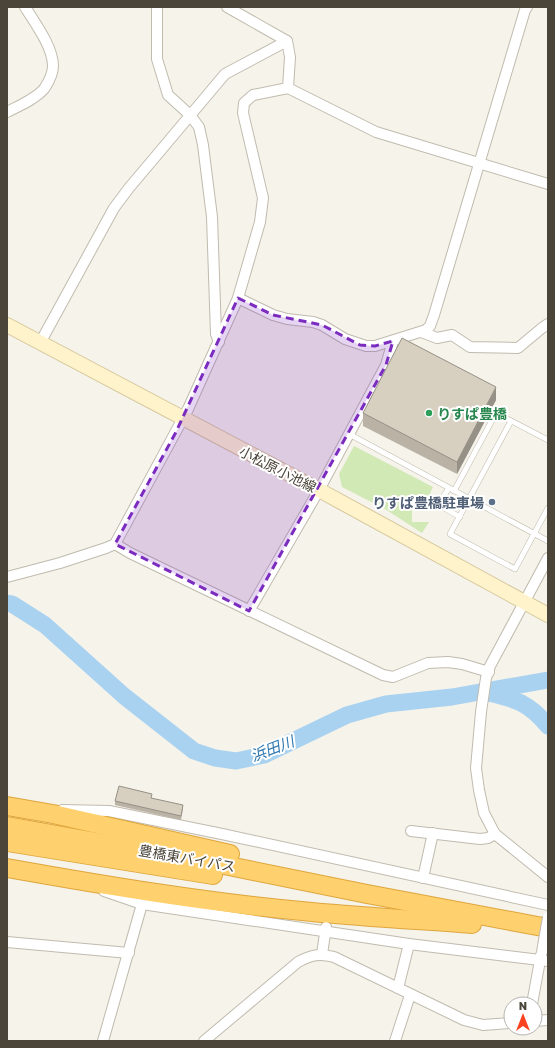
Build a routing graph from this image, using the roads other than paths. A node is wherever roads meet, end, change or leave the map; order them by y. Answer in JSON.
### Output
{"nodes":[{"id":1,"x":26,"y":7,"type":"edge"},
{"id":2,"x":157,"y":7,"type":"edge"},
{"id":3,"x":227,"y":7,"type":"edge"},
{"id":4,"x":527,"y":7,"type":"edge"},
{"id":5,"x":287,"y":41,"type":"junction"},
{"id":6,"x":288,"y":88,"type":"junction"},
{"id":7,"x":7,"y":112,"type":"edge"},
{"id":8,"x":190,"y":115,"type":"junction"},
{"id":9,"x":479,"y":163,"type":"junction"},
{"id":10,"x":548,"y":184,"type":"edge"},
{"id":11,"x":238,"y":298,"type":"junction"},
{"id":12,"x":548,"y":324,"type":"edge"},
{"id":13,"x":7,"y":325,"type":"edge"},
{"id":14,"x":421,"y":332,"type":"junction"},
{"id":15,"x":393,"y":341,"type":"junction"},
{"id":16,"x":219,"y":342,"type":"junction"},
{"id":17,"x":40,"y":343,"type":"junction"},
{"id":18,"x":182,"y":419,"type":"junction"},
{"id":19,"x":511,"y":421,"type":"junction"},
{"id":20,"x":349,"y":434,"type":"junction"},
{"id":21,"x":548,"y":440,"type":"edge"},
{"id":22,"x":449,"y":488,"type":"junction"},
{"id":23,"x":319,"y":490,"type":"junction"},
{"id":24,"x":454,"y":491,"type":"junction"},
{"id":25,"x":469,"y":499,"type":"junction"},
{"id":26,"x":548,"y":508,"type":"edge"},
{"id":27,"x":460,"y":517,"type":"junction"},
{"id":28,"x":534,"y":534,"type":"junction"},
{"id":29,"x":548,"y":541,"type":"edge"},
{"id":30,"x":115,"y":544,"type":"junction"},
{"id":31,"x":548,"y":558,"type":"edge"},
{"id":32,"x":7,"y":577,"type":"edge"},
{"id":33,"x":524,"y":602,"type":"junction"},
{"id":34,"x":249,"y":611,"type":"junction"},
{"id":35,"x":548,"y":615,"type":"edge"},
{"id":36,"x":487,"y":675,"type":"junction"},
{"id":37,"x":7,"y":806,"type":"edge"},
{"id":38,"x":53,"y":814,"type":"junction"},
{"id":39,"x":7,"y":826,"type":"edge"},
{"id":40,"x":411,"y":831,"type":"dead end"},
{"id":41,"x":433,"y":834,"type":"junction"},
{"id":42,"x":495,"y":834,"type":"junction"},
{"id":43,"x":7,"y":842,"type":"edge"},
{"id":44,"x":7,"y":868,"type":"edge"},
{"id":45,"x":548,"y":877,"type":"edge"},
{"id":46,"x":423,"y":878,"type":"junction"},
{"id":47,"x":97,"y":884,"type":"junction"},
{"id":48,"x":367,"y":894,"type":"junction"},
{"id":49,"x":395,"y":899,"type":"junction"},
{"id":50,"x":142,"y":904,"type":"junction"},
{"id":51,"x":548,"y":905,"type":"edge"},
{"id":52,"x":548,"y":917,"type":"edge"},
{"id":53,"x":548,"y":928,"type":"edge"},
{"id":54,"x":326,"y":930,"type":"junction"},
{"id":55,"x":548,"y":932,"type":"edge"},
{"id":56,"x":7,"y":942,"type":"edge"},
{"id":57,"x":408,"y":944,"type":"junction"},
{"id":58,"x":129,"y":952,"type":"junction"},
{"id":59,"x":322,"y":954,"type":"junction"},
{"id":60,"x":543,"y":958,"type":"edge"},
{"id":61,"x":398,"y":988,"type":"junction"},
{"id":62,"x":410,"y":994,"type":"junction"},
{"id":63,"x":534,"y":996,"type":"edge"},
{"id":64,"x":503,"y":1024,"type":"edge"},
{"id":65,"x":104,"y":1041,"type":"edge"},
{"id":66,"x":204,"y":1041,"type":"edge"},
{"id":67,"x":395,"y":1041,"type":"edge"}],
"edges":[{"from":1,"to":7,"type":"street"},
{"from":2,"to":8,"type":"street"},
{"from":3,"to":5,"type":"street"},
{"from":4,"to":9,"type":"street"},
{"from":5,"to":6,"type":"street"},
{"from":5,"to":8,"type":"street"},
{"from":6,"to":9,"type":"street"},
{"from":6,"to":11,"type":"street"},
{"from":8,"to":16,"type":"street"},
{"from":8,"to":17,"type":"street"},
{"from":9,"to":10,"type":"street"},
{"from":9,"to":14,"type":"street"},
{"from":11,"to":15,"type":"street"},
{"from":11,"to":16,"type":"street"},
{"from":12,"to":14,"type":"street"},
{"from":13,"to":17,"type":"main road","name":"小松原小池線"},
{"from":14,"to":15,"type":"street"},
{"from":15,"to":20,"type":"street"},
{"from":16,"to":18,"type":"street"},
{"from":17,"to":18,"type":"main road","name":"小松原小池線"},
{"from":18,"to":23,"type":"main road","name":"小松原小池線"},
{"from":18,"to":30,"type":"street"},
{"from":19,"to":21,"type":"lane"},
{"from":19,"to":24,"type":"lane"},
{"from":19,"to":25,"type":"lane"},
{"from":20,"to":22,"type":"lane"},
{"from":20,"to":23,"type":"street"},
{"from":22,"to":24,"type":"lane"},
{"from":22,"to":27,"type":"lane"},
{"from":23,"to":33,"type":"main road","name":"小松原小池線"},
{"from":23,"to":34,"type":"street"},
{"from":24,"to":25,"type":"lane"},
{"from":25,"to":27,"type":"lane"},
{"from":25,"to":28,"type":"lane"},
{"from":26,"to":28,"type":"lane"},
{"from":27,"to":28,"type":"lane"},
{"from":28,"to":29,"type":"lane"},
{"from":30,"to":32,"type":"street"},
{"from":30,"to":34,"type":"street"},
{"from":31,"to":33,"type":"street"},
{"from":33,"to":35,"type":"main road","name":"小松原小池線"},
{"from":33,"to":36,"type":"street"},
{"from":34,"to":36,"type":"street"},
{"from":36,"to":42,"type":"street"},
{"from":37,"to":38,"type":"highway"},
{"from":38,"to":46,"type":"street"},
{"from":38,"to":49,"type":"highway"},
{"from":39,"to":48,"type":"highway","name":"豊橋東バイパス"},
{"from":40,"to":41,"type":"street"},
{"from":41,"to":42,"type":"street"},
{"from":41,"to":46,"type":"street"},
{"from":42,"to":45,"type":"street"},
{"from":43,"to":48,"type":"highway","name":"豊橋東バイパス"},
{"from":44,"to":47,"type":"highway"},
{"from":46,"to":51,"type":"street"},
{"from":47,"to":50,"type":"street"},
{"from":47,"to":55,"type":"highway"},
{"from":48,"to":49,"type":"highway","name":"豊橋東バイパス"},
{"from":49,"to":53,"type":"highway","name":"豊橋東バイパス"},
{"from":50,"to":54,"type":"street"},
{"from":50,"to":58,"type":"street"},
{"from":52,"to":60,"type":"street","bridge":true},
{"from":54,"to":57,"type":"street"},
{"from":54,"to":59,"type":"street"},
{"from":56,"to":58,"type":"street"},
{"from":57,"to":60,"type":"street"},
{"from":57,"to":61,"type":"street"},
{"from":58,"to":65,"type":"street"},
{"from":59,"to":61,"type":"street"},
{"from":59,"to":66,"type":"street"},
{"from":60,"to":63,"type":"street"},
{"from":61,"to":62,"type":"street"},
{"from":62,"to":64,"type":"street"},
{"from":62,"to":67,"type":"street"}]}
